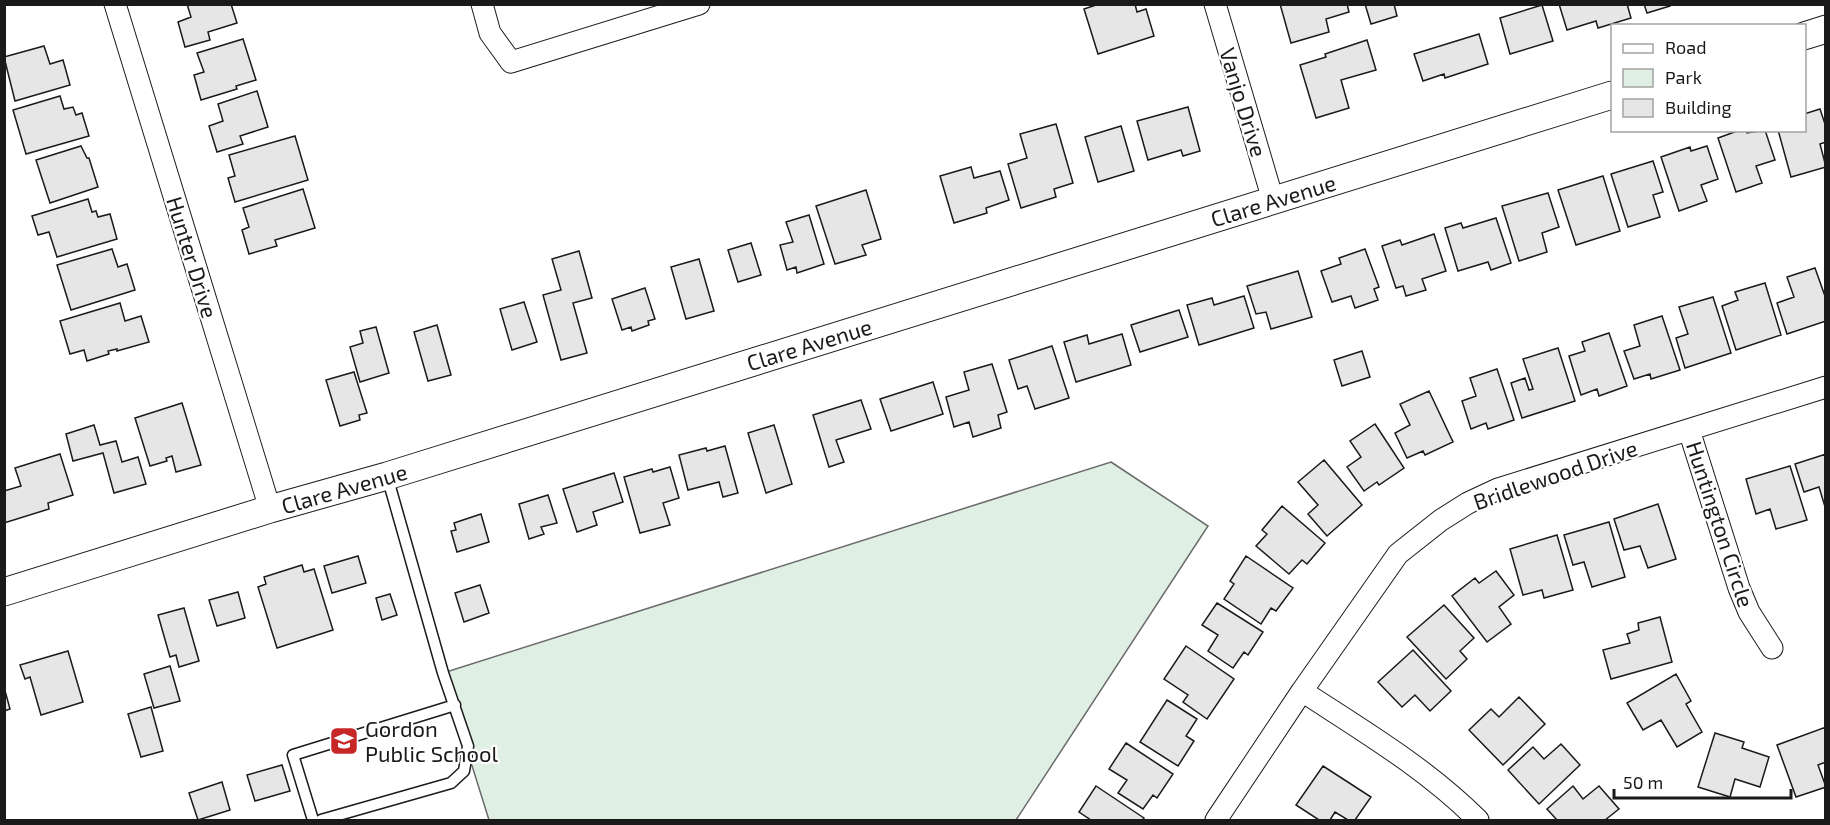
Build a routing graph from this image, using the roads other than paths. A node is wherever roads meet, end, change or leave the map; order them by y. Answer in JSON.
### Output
{"nodes":[{"id":1,"x":115,"y":4,"type":"edge"},
{"id":2,"x":482,"y":4,"type":"edge"},
{"id":3,"x":699,"y":4,"type":"edge"},
{"id":4,"x":1215,"y":4,"type":"edge"},
{"id":5,"x":1826,"y":29,"type":"edge"},
{"id":6,"x":1806,"y":35,"type":"edge"},
{"id":7,"x":1611,"y":95,"type":"edge"},
{"id":8,"x":1273,"y":200,"type":"junction"},
{"id":9,"x":1826,"y":387,"type":"edge"},
{"id":10,"x":1689,"y":430,"type":"junction"},
{"id":11,"x":387,"y":476,"type":"junction"},
{"id":12,"x":270,"y":509,"type":"junction"},
{"id":13,"x":4,"y":592,"type":"edge"},
{"id":14,"x":1772,"y":648,"type":"dead end"},
{"id":15,"x":1302,"y":691,"type":"junction"},
{"id":16,"x":455,"y":705,"type":"junction"},
{"id":17,"x":313,"y":820,"type":"edge"},
{"id":18,"x":321,"y":820,"type":"edge"},
{"id":19,"x":1216,"y":820,"type":"edge"},
{"id":20,"x":1478,"y":820,"type":"edge"}],
"edges":[{"from":1,"to":12,"type":"street","name":"Hunter Drive"},
{"from":2,"to":3,"type":"street"},
{"from":4,"to":8,"type":"street","name":"Vanjo Drive"},
{"from":5,"to":6,"type":"street"},
{"from":7,"to":8,"type":"street","name":"Clare Avenue"},
{"from":8,"to":11,"type":"street","name":"Clare Avenue"},
{"from":9,"to":10,"type":"street","name":"Bridlewood Drive"},
{"from":10,"to":14,"type":"street","name":"Huntington Circle"},
{"from":10,"to":15,"type":"street","name":"Bridlewood Drive"},
{"from":11,"to":12,"type":"street","name":"Clare Avenue"},
{"from":11,"to":16,"type":"lane"},
{"from":12,"to":13,"type":"street","name":"Clare Avenue"},
{"from":15,"to":19,"type":"street","name":"Bridlewood Drive"},
{"from":15,"to":20,"type":"street"},
{"from":16,"to":17,"type":"lane"},
{"from":16,"to":18,"type":"lane"}]}
